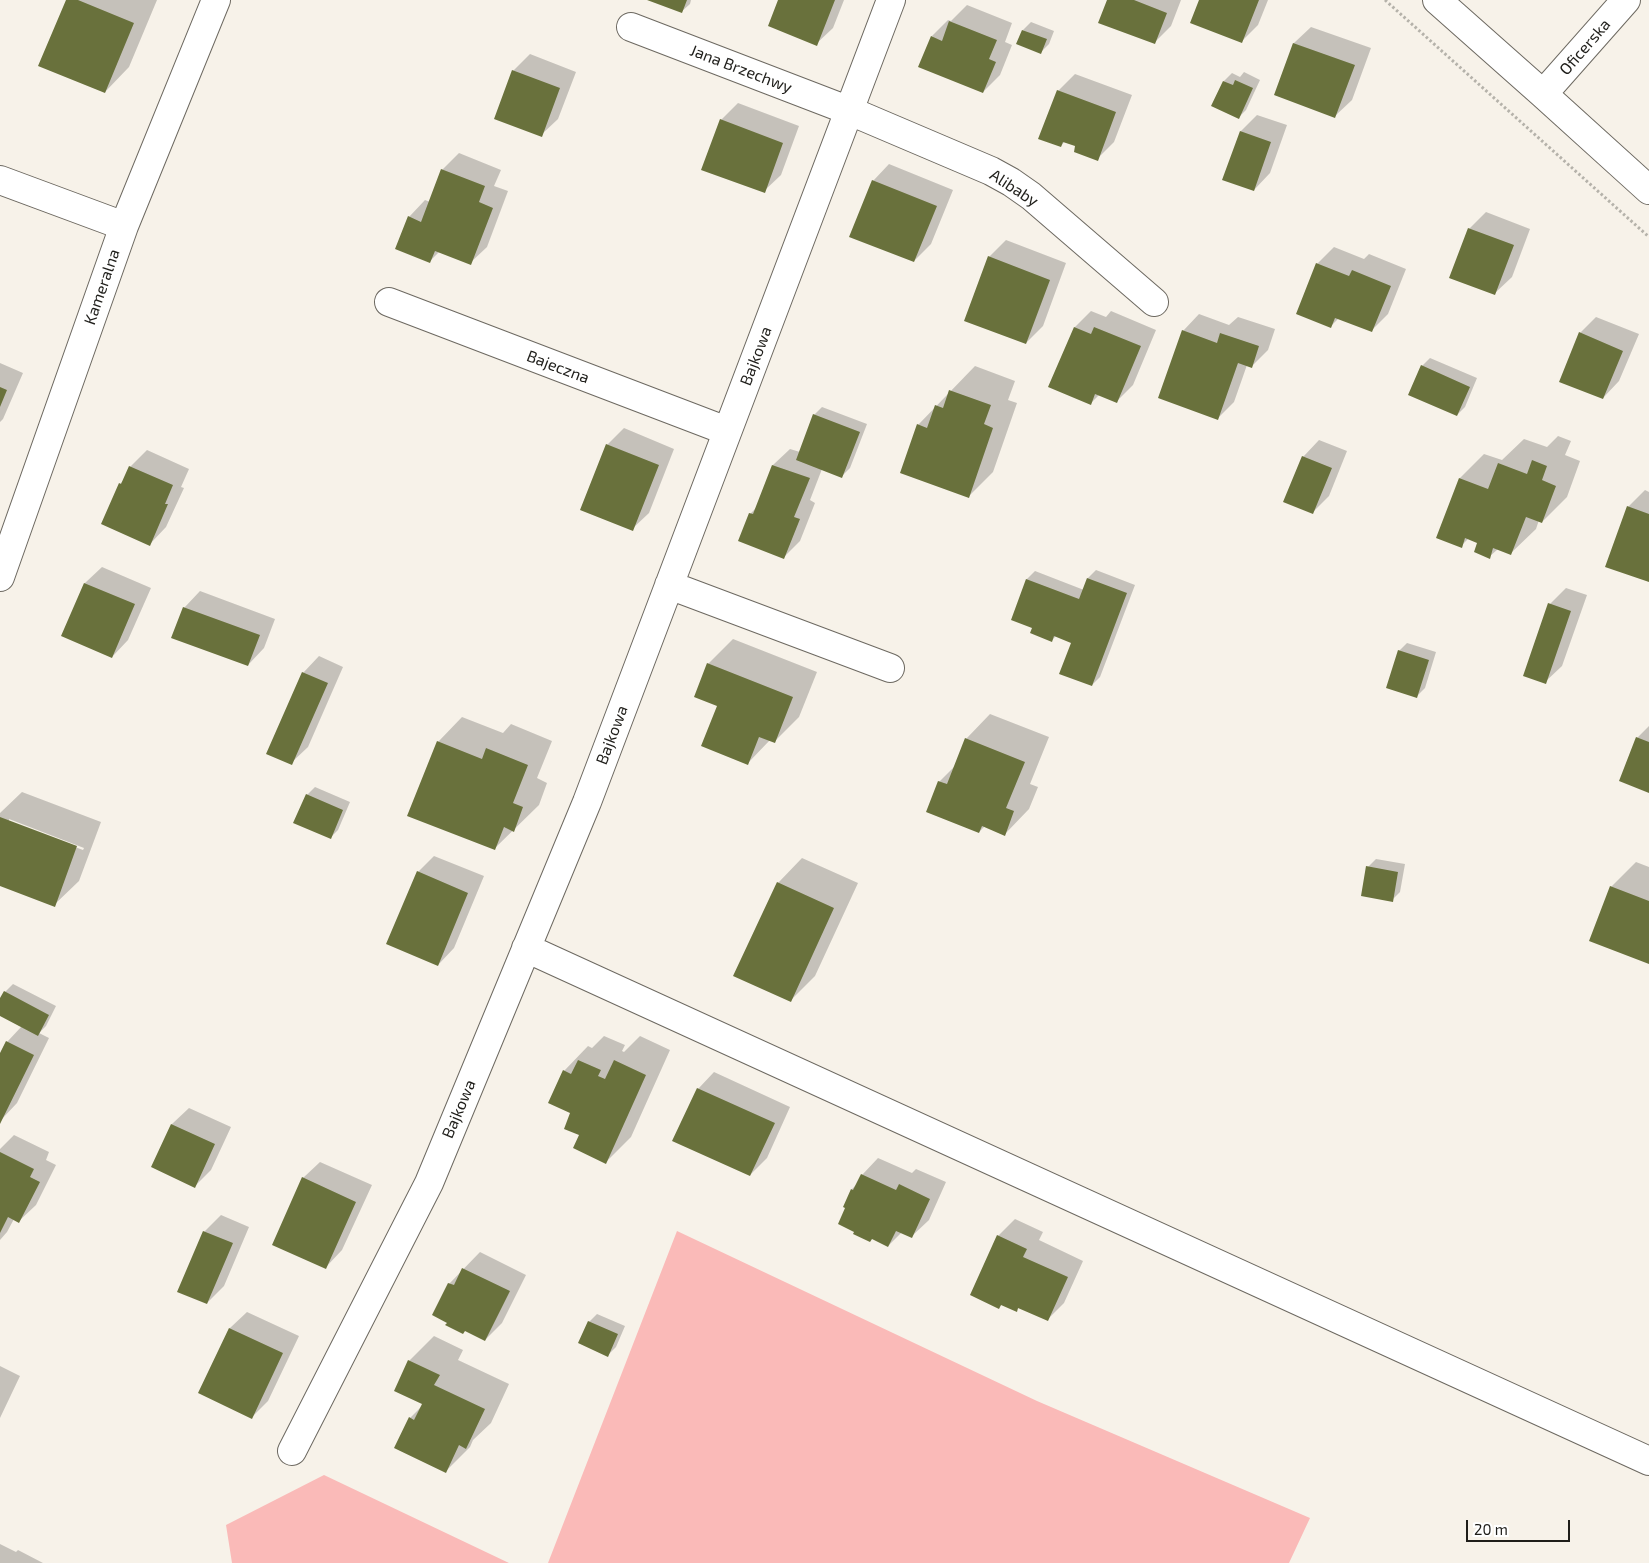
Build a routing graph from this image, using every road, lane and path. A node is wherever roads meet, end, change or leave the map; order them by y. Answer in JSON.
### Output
{"nodes":[{"id":1,"x":216,"y":0,"type":"edge"},
{"id":2,"x":891,"y":0,"type":"edge"},
{"id":3,"x":1385,"y":0,"type":"edge"},
{"id":4,"x":1437,"y":0,"type":"edge"},
{"id":5,"x":1626,"y":0,"type":"edge"},
{"id":6,"x":632,"y":27,"type":"dead end"},
{"id":7,"x":1543,"y":94,"type":"junction"},
{"id":8,"x":850,"y":110,"type":"junction"},
{"id":9,"x":0,"y":180,"type":"edge"},
{"id":10,"x":1649,"y":190,"type":"edge"},
{"id":11,"x":124,"y":226,"type":"junction"},
{"id":12,"x":1649,"y":236,"type":"edge"},
{"id":13,"x":389,"y":302,"type":"dead end"},
{"id":14,"x":1154,"y":302,"type":"dead end"},
{"id":15,"x":727,"y":431,"type":"junction"},
{"id":16,"x":0,"y":577,"type":"edge"},
{"id":17,"x":669,"y":585,"type":"junction"},
{"id":18,"x":890,"y":668,"type":"dead end"},
{"id":19,"x":526,"y":948,"type":"junction"},
{"id":20,"x":292,"y":1451,"type":"dead end"},
{"id":21,"x":1649,"y":1461,"type":"edge"}],
"edges":[{"from":1,"to":11,"type":"street","name":"Kameralna"},
{"from":2,"to":8,"type":"street","name":"Bajkowa"},
{"from":3,"to":12,"type":"path"},
{"from":4,"to":7,"type":"street"},
{"from":5,"to":7,"type":"street","name":"Oficerska"},
{"from":6,"to":8,"type":"street","name":"Jana Brzechwy"},
{"from":7,"to":10,"type":"street"},
{"from":8,"to":14,"type":"street","name":"Alibaby"},
{"from":8,"to":15,"type":"street","name":"Bajkowa"},
{"from":9,"to":11,"type":"street"},
{"from":11,"to":16,"type":"street","name":"Kameralna"},
{"from":13,"to":15,"type":"street","name":"Bajeczna"},
{"from":15,"to":17,"type":"street","name":"Bajkowa"},
{"from":17,"to":18,"type":"street"},
{"from":17,"to":19,"type":"street","name":"Bajkowa"},
{"from":19,"to":20,"type":"street","name":"Bajkowa"},
{"from":19,"to":21,"type":"street"}]}
